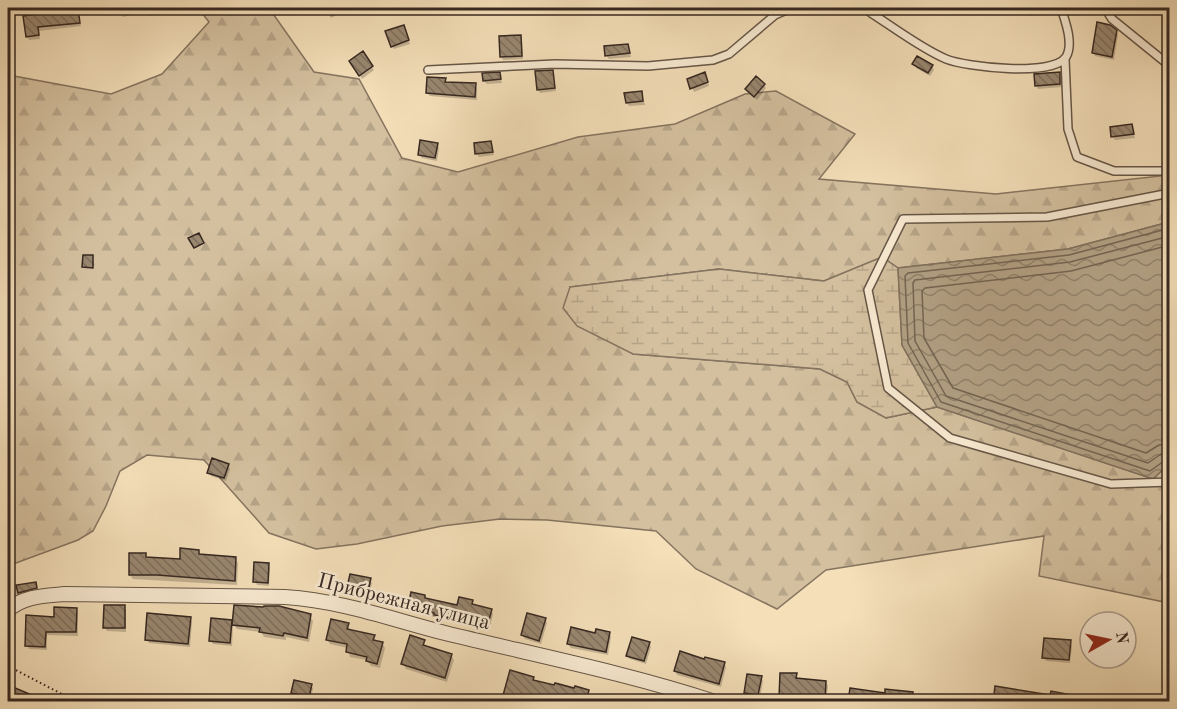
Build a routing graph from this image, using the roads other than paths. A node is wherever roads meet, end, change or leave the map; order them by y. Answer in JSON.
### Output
{"nodes":[{"id":1,"x":805,"y":8,"type":"edge"},
{"id":2,"x":867,"y":8,"type":"edge"},
{"id":3,"x":1061,"y":8,"type":"edge"},
{"id":4,"x":1105,"y":8,"type":"edge"},
{"id":5,"x":1065,"y":58,"type":"junction"},
{"id":6,"x":1170,"y":66,"type":"edge"},
{"id":7,"x":428,"y":70,"type":"dead end"},
{"id":8,"x":1170,"y":171,"type":"edge"},
{"id":9,"x":1170,"y":193,"type":"edge"},
{"id":10,"x":1170,"y":482,"type":"edge"},
{"id":11,"x":8,"y":610,"type":"edge"},
{"id":12,"x":715,"y":702,"type":"edge"}],
"edges":[{"from":1,"to":7,"type":"lane"},
{"from":2,"to":5,"type":"lane"},
{"from":3,"to":5,"type":"lane"},
{"from":4,"to":6,"type":"lane"},
{"from":5,"to":8,"type":"lane"},
{"from":9,"to":10,"type":"lane"},
{"from":11,"to":12,"type":"street","name":"Прибрежная улица"}]}
